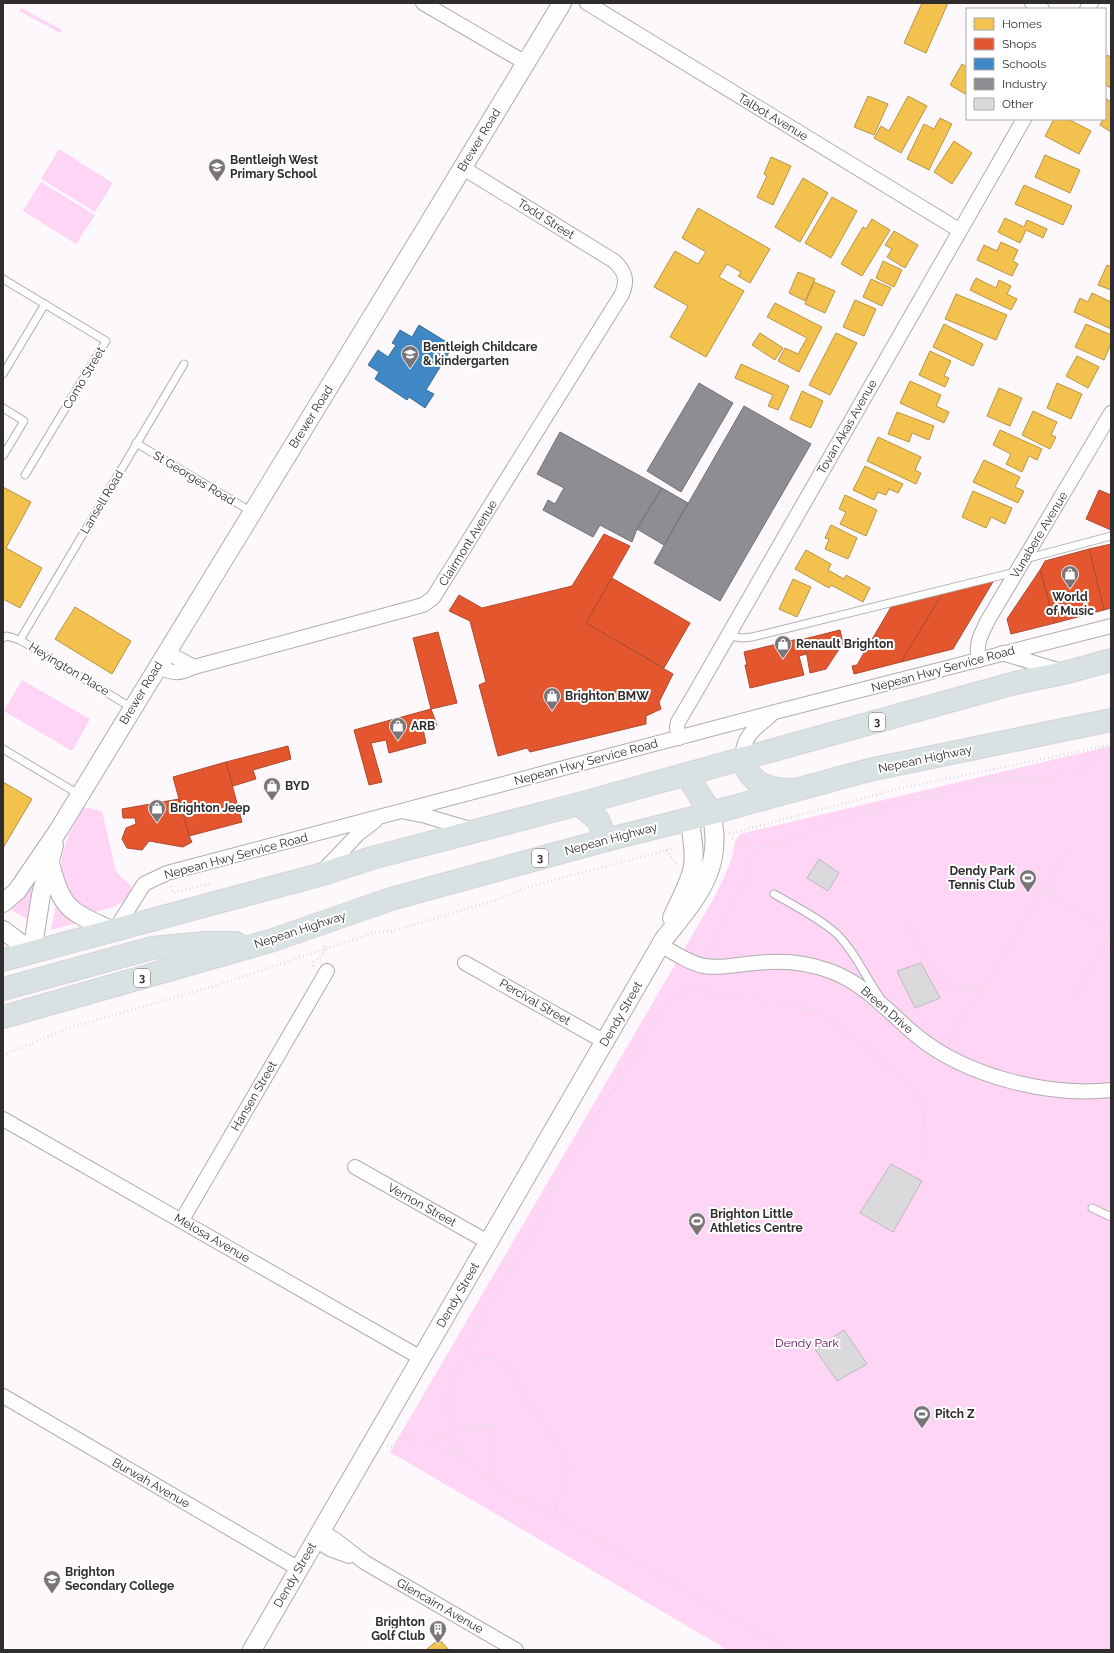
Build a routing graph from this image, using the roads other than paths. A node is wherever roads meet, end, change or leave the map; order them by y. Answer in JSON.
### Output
{"nodes":[{"id":1,"x":423,"y":3,"type":"edge"},
{"id":2,"x":562,"y":3,"type":"edge"},
{"id":3,"x":587,"y":3,"type":"edge"},
{"id":4,"x":526,"y":64,"type":"junction"},
{"id":5,"x":1023,"y":120,"type":"edge"},
{"id":6,"x":463,"y":168,"type":"junction"},
{"id":7,"x":959,"y":230,"type":"junction"},
{"id":8,"x":624,"y":273,"type":"joint"},
{"id":9,"x":3,"y":279,"type":"edge"},
{"id":10,"x":46,"y":304,"type":"junction"},
{"id":11,"x":184,"y":364,"type":"dead end"},
{"id":12,"x":3,"y":374,"type":"edge"},
{"id":13,"x":3,"y":408,"type":"edge"},
{"id":14,"x":1111,"y":413,"type":"edge"},
{"id":15,"x":136,"y":443,"type":"junction"},
{"id":16,"x":3,"y":456,"type":"edge"},
{"id":17,"x":25,"y":475,"type":"dead end"},
{"id":18,"x":252,"y":512,"type":"junction"},
{"id":19,"x":1111,"y":536,"type":"edge"},
{"id":20,"x":1024,"y":559,"type":"junction"},
{"id":21,"x":1017,"y":572,"type":"junction"},
{"id":22,"x":1111,"y":626,"type":"edge"},
{"id":23,"x":728,"y":636,"type":"junction"},
{"id":24,"x":3,"y":638,"type":"edge"},
{"id":25,"x":20,"y":640,"type":"junction"},
{"id":26,"x":1002,"y":653,"type":"junction"},
{"id":27,"x":162,"y":660,"type":"junction"},
{"id":28,"x":979,"y":660,"type":"junction"},
{"id":29,"x":1109,"y":662,"type":"edge"},
{"id":30,"x":1068,"y":672,"type":"junction"},
{"id":31,"x":132,"y":708,"type":"junction"},
{"id":32,"x":775,"y":712,"type":"junction"},
{"id":33,"x":1111,"y":720,"type":"edge"},
{"id":34,"x":679,"y":738,"type":"junction"},
{"id":35,"x":3,"y":749,"type":"edge"},
{"id":36,"x":743,"y":758,"type":"junction"},
{"id":37,"x":686,"y":774,"type":"junction"},
{"id":38,"x":796,"y":790,"type":"junction"},
{"id":39,"x":80,"y":795,"type":"junction"},
{"id":40,"x":579,"y":804,"type":"junction"},
{"id":41,"x":398,"y":812,"type":"junction"},
{"id":42,"x":711,"y":814,"type":"junction"},
{"id":43,"x":382,"y":817,"type":"junction"},
{"id":44,"x":689,"y":819,"type":"junction"},
{"id":45,"x":58,"y":830,"type":"junction"},
{"id":46,"x":478,"y":831,"type":"junction"},
{"id":47,"x":606,"y":840,"type":"junction"},
{"id":48,"x":49,"y":860,"type":"junction"},
{"id":49,"x":319,"y":875,"type":"junction"},
{"id":50,"x":774,"y":894,"type":"dead end"},
{"id":51,"x":3,"y":904,"type":"edge"},
{"id":52,"x":3,"y":930,"type":"edge"},
{"id":53,"x":114,"y":930,"type":"junction"},
{"id":54,"x":662,"y":942,"type":"junction"},
{"id":55,"x":263,"y":943,"type":"junction"},
{"id":56,"x":32,"y":952,"type":"junction"},
{"id":57,"x":121,"y":956,"type":"junction"},
{"id":58,"x":3,"y":960,"type":"edge"},
{"id":59,"x":465,"y":962,"type":"dead end"},
{"id":60,"x":327,"y":971,"type":"dead end"},
{"id":61,"x":26,"y":983,"type":"junction"},
{"id":62,"x":3,"y":989,"type":"edge"},
{"id":63,"x":888,"y":1009,"type":"junction"},
{"id":64,"x":11,"y":1017,"type":"edge"},
{"id":65,"x":605,"y":1042,"type":"junction"},
{"id":66,"x":1111,"y":1090,"type":"edge"},
{"id":67,"x":3,"y":1118,"type":"edge"},
{"id":68,"x":355,"y":1167,"type":"dead end"},
{"id":69,"x":1092,"y":1208,"type":"dead end"},
{"id":70,"x":1111,"y":1217,"type":"edge"},
{"id":71,"x":182,"y":1220,"type":"junction"},
{"id":72,"x":488,"y":1242,"type":"junction"},
{"id":73,"x":421,"y":1358,"type":"junction"},
{"id":74,"x":3,"y":1396,"type":"edge"},
{"id":75,"x":318,"y":1536,"type":"junction"},
{"id":76,"x":299,"y":1569,"type":"junction"},
{"id":77,"x":252,"y":1650,"type":"edge"},
{"id":78,"x":516,"y":1650,"type":"edge"}],
"edges":[{"from":1,"to":4,"type":"street"},
{"from":2,"to":4,"type":"street","name":"Brewer Road"},
{"from":3,"to":7,"type":"street","name":"Talbot Avenue"},
{"from":4,"to":6,"type":"street","name":"Brewer Road"},
{"from":5,"to":7,"type":"street","name":"Tovan Akas Avenue"},
{"from":6,"to":8,"type":"street","name":"Todd Street"},
{"from":6,"to":18,"type":"street","name":"Brewer Road"},
{"from":7,"to":23,"type":"street","name":"Tovan Akas Avenue"},
{"from":8,"to":27,"type":"street","name":"Clairmont Avenue"},
{"from":9,"to":10,"type":"lane","name":"Como Street"},
{"from":10,"to":12,"type":"lane"},
{"from":10,"to":17,"type":"lane","name":"Como Street"},
{"from":11,"to":15,"type":"lane","name":"Lansell Road"},
{"from":13,"to":16,"type":"lane"},
{"from":14,"to":20,"type":"street","name":"Vunabere Avenue"},
{"from":15,"to":18,"type":"lane","name":"St Georges Road"},
{"from":15,"to":25,"type":"lane","name":"Lansell Road"},
{"from":18,"to":27,"type":"street","name":"Brewer Road"},
{"from":19,"to":20,"type":"lane"},
{"from":20,"to":21,"type":"street","name":"Vunabere Avenue"},
{"from":21,"to":23,"type":"lane"},
{"from":21,"to":28,"type":"street","name":"Vunabere Avenue"},
{"from":22,"to":26,"type":"street","name":"Nepean Hwy Service Road"},
{"from":23,"to":34,"type":"street","name":"Tovan Akas Avenue"},
{"from":24,"to":25,"type":"lane","name":"Heyington Place"},
{"from":25,"to":31,"type":"lane","name":"Heyington Place"},
{"from":26,"to":28,"type":"street","name":"Nepean Hwy Service Road"},
{"from":26,"to":30,"type":"street"},
{"from":27,"to":31,"type":"street","name":"Brewer Road"},
{"from":28,"to":32,"type":"street","name":"Nepean Hwy Service Road"},
{"from":29,"to":30,"type":"highway","number":"3"},
{"from":30,"to":36,"type":"highway","number":"3"},
{"from":31,"to":39,"type":"street","name":"Brewer Road"},
{"from":32,"to":34,"type":"street","name":"Nepean Hwy Service Road"},
{"from":32,"to":36,"type":"street","name":"Nepean Hwy Service Road"},
{"from":33,"to":38,"type":"highway","name":"Nepean Highway","number":"3"},
{"from":34,"to":41,"type":"street","name":"Nepean Hwy Service Road"},
{"from":35,"to":39,"type":"lane"},
{"from":36,"to":37,"type":"highway","number":"3"},
{"from":36,"to":38,"type":"highway"},
{"from":37,"to":40,"type":"highway","number":"3"},
{"from":37,"to":42,"type":"highway"},
{"from":37,"to":44,"type":"highway"},
{"from":38,"to":42,"type":"highway","name":"Nepean Highway","number":"3"},
{"from":39,"to":45,"type":"street","name":"Brewer Road"},
{"from":40,"to":46,"type":"highway","number":"3"},
{"from":40,"to":47,"type":"highway"},
{"from":41,"to":43,"type":"street","name":"Nepean Hwy Service Road"},
{"from":41,"to":46,"type":"street","name":"Nepean Hwy Service Road"},
{"from":42,"to":44,"type":"highway","name":"Nepean Highway","number":"3"},
{"from":42,"to":54,"type":"street","name":"Dendy Street"},
{"from":43,"to":49,"type":"street","name":"Nepean Hwy Service Road"},
{"from":43,"to":53,"type":"street","name":"Nepean Hwy Service Road"},
{"from":44,"to":47,"type":"highway","name":"Nepean Highway","number":"3"},
{"from":44,"to":54,"type":"street","name":"Dendy Street"},
{"from":45,"to":48,"type":"street","name":"Brewer Road"},
{"from":45,"to":51,"type":"street","name":"Brewer Road"},
{"from":46,"to":49,"type":"highway","number":"3"},
{"from":47,"to":55,"type":"highway","name":"Nepean Highway","number":"3"},
{"from":48,"to":53,"type":"street"},
{"from":48,"to":56,"type":"street","name":"Brewer Road"},
{"from":49,"to":53,"type":"highway","number":"3"},
{"from":50,"to":63,"type":"lane"},
{"from":52,"to":56,"type":"street"},
{"from":53,"to":56,"type":"highway","number":"3"},
{"from":53,"to":57,"type":"highway"},
{"from":54,"to":63,"type":"street","name":"Breen Drive"},
{"from":54,"to":65,"type":"street","name":"Dendy Street"},
{"from":55,"to":57,"type":"highway"},
{"from":55,"to":64,"type":"highway","name":"Nepean Highway","number":"3"},
{"from":56,"to":58,"type":"highway","number":"3"},
{"from":56,"to":61,"type":"highway"},
{"from":57,"to":61,"type":"highway"},
{"from":59,"to":65,"type":"street","name":"Percival Street"},
{"from":60,"to":71,"type":"street","name":"Hansen Street"},
{"from":61,"to":62,"type":"highway"},
{"from":61,"to":64,"type":"highway"},
{"from":63,"to":66,"type":"street","name":"Breen Drive"},
{"from":65,"to":72,"type":"street","name":"Dendy Street"},
{"from":67,"to":71,"type":"street","name":"Melosa Avenue"},
{"from":68,"to":72,"type":"street","name":"Vernon Street"},
{"from":69,"to":70,"type":"lane"},
{"from":71,"to":73,"type":"street","name":"Melosa Avenue"},
{"from":72,"to":73,"type":"street","name":"Dendy Street"},
{"from":73,"to":75,"type":"street","name":"Dendy Street"},
{"from":74,"to":76,"type":"street","name":"Burwah Avenue"},
{"from":75,"to":76,"type":"street","name":"Dendy Street"},
{"from":75,"to":78,"type":"street","name":"Glencairn Avenue"},
{"from":76,"to":77,"type":"street","name":"Dendy Street"}]}
